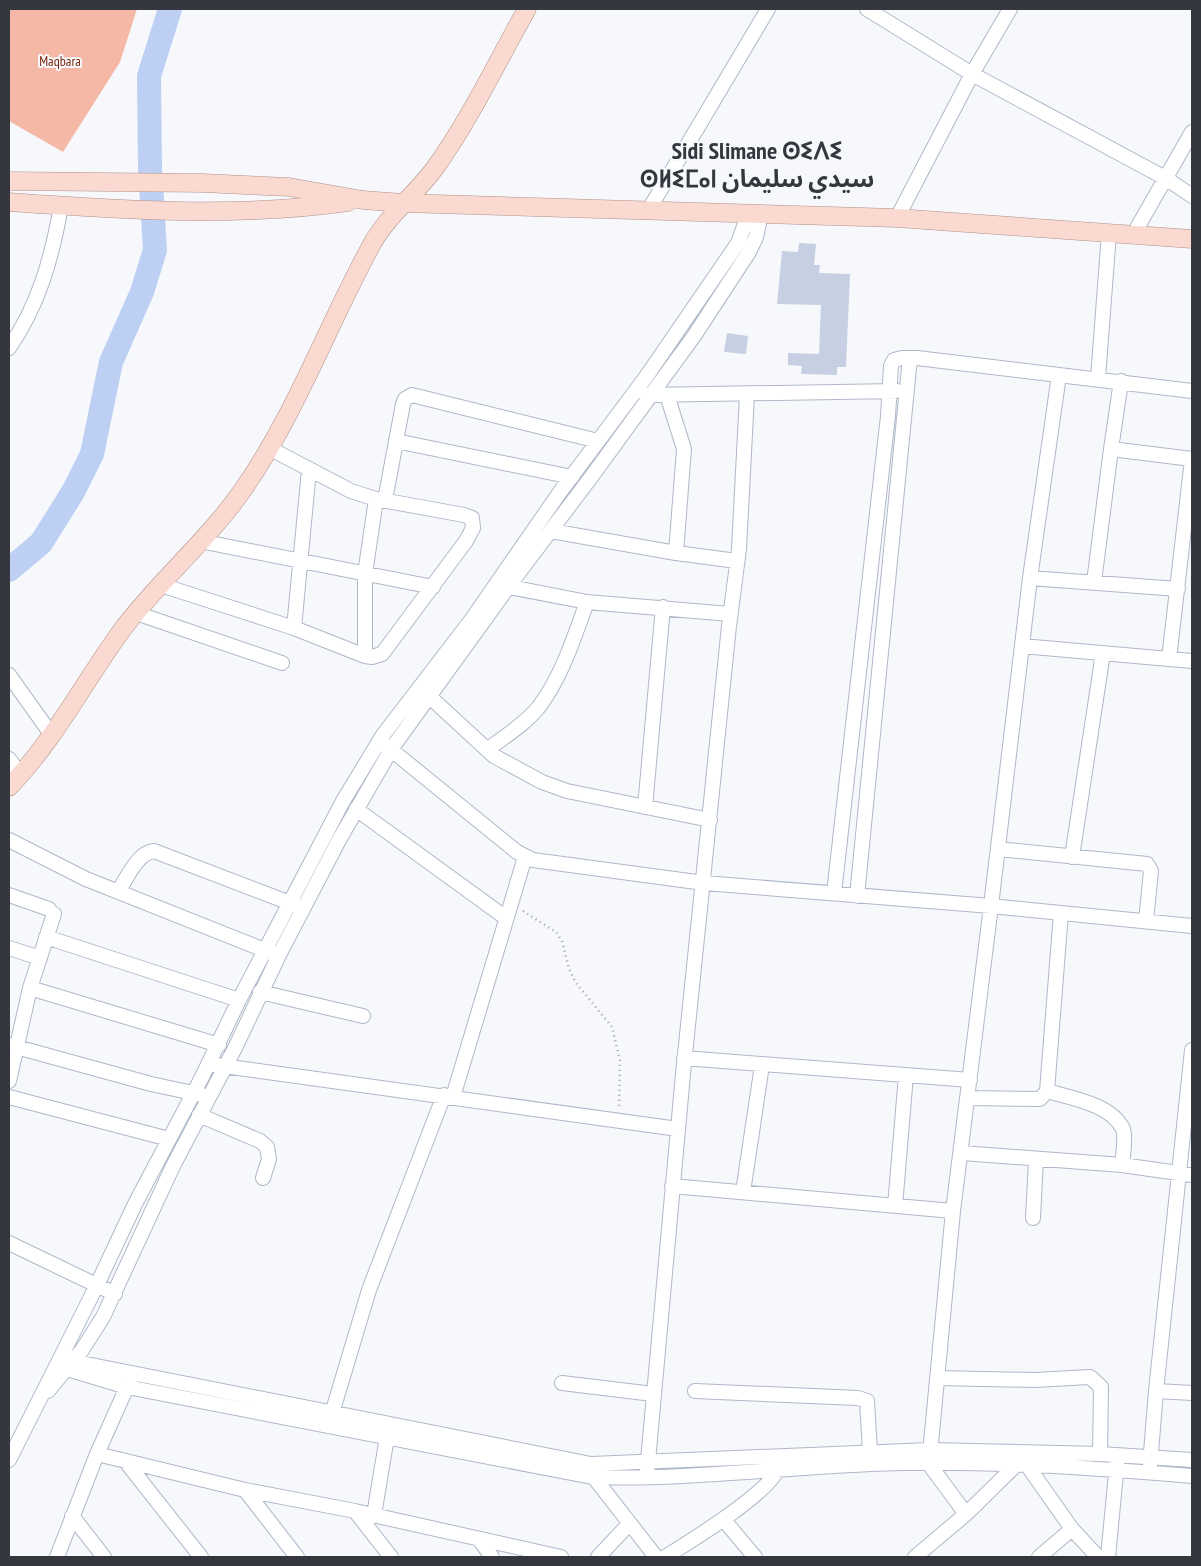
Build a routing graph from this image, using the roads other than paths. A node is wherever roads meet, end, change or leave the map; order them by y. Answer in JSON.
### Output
{"nodes":[{"id":1,"x":527,"y":9,"type":"edge"},
{"id":2,"x":768,"y":9,"type":"edge"},
{"id":3,"x":867,"y":9,"type":"edge"},
{"id":4,"x":1010,"y":9,"type":"edge"},
{"id":5,"x":972,"y":74,"type":"junction"},
{"id":6,"x":1192,"y":132,"type":"edge"},
{"id":7,"x":1167,"y":179,"type":"junction"},
{"id":8,"x":9,"y":181,"type":"edge"},
{"id":9,"x":1192,"y":196,"type":"edge"},
{"id":10,"x":364,"y":200,"type":"junction"},
{"id":11,"x":9,"y":202,"type":"edge"},
{"id":12,"x":403,"y":203,"type":"junction"},
{"id":13,"x":60,"y":206,"type":"junction"},
{"id":14,"x":648,"y":211,"type":"junction"},
{"id":15,"x":755,"y":213,"type":"junction"},
{"id":16,"x":898,"y":218,"type":"junction"},
{"id":17,"x":1109,"y":232,"type":"junction"},
{"id":18,"x":1133,"y":235,"type":"junction"},
{"id":19,"x":1192,"y":239,"type":"edge"},
{"id":20,"x":9,"y":348,"type":"edge"},
{"id":21,"x":910,"y":358,"type":"junction"},
{"id":22,"x":1059,"y":375,"type":"junction"},
{"id":23,"x":1098,"y":378,"type":"junction"},
{"id":24,"x":1121,"y":382,"type":"junction"},
{"id":25,"x":889,"y":391,"type":"junction"},
{"id":26,"x":1192,"y":391,"type":"edge"},
{"id":27,"x":906,"y":392,"type":"junction"},
{"id":28,"x":633,"y":394,"type":"junction"},
{"id":29,"x":652,"y":395,"type":"junction"},
{"id":30,"x":667,"y":395,"type":"junction"},
{"id":31,"x":746,"y":395,"type":"junction"},
{"id":32,"x":396,"y":441,"type":"junction"},
{"id":33,"x":598,"y":441,"type":"junction"},
{"id":34,"x":269,"y":448,"type":"junction"},
{"id":35,"x":1111,"y":449,"type":"junction"},
{"id":36,"x":1192,"y":459,"type":"edge"},
{"id":37,"x":882,"y":467,"type":"junction"},
{"id":38,"x":309,"y":470,"type":"junction"},
{"id":39,"x":898,"y":470,"type":"junction"},
{"id":40,"x":572,"y":477,"type":"junction"},
{"id":41,"x":381,"y":499,"type":"junction"},
{"id":42,"x":551,"y":531,"type":"junction"},
{"id":43,"x":200,"y":541,"type":"junction"},
{"id":44,"x":676,"y":553,"type":"junction"},
{"id":45,"x":300,"y":561,"type":"junction"},
{"id":46,"x":737,"y":561,"type":"junction"},
{"id":47,"x":365,"y":574,"type":"junction"},
{"id":48,"x":1030,"y":578,"type":"junction"},
{"id":49,"x":1094,"y":582,"type":"junction"},
{"id":50,"x":161,"y":585,"type":"junction"},
{"id":51,"x":433,"y":586,"type":"junction"},
{"id":52,"x":502,"y":586,"type":"junction"},
{"id":53,"x":1178,"y":589,"type":"junction"},
{"id":54,"x":587,"y":602,"type":"junction"},
{"id":55,"x":663,"y":607,"type":"junction"},
{"id":56,"x":136,"y":613,"type":"junction"},
{"id":57,"x":730,"y":614,"type":"junction"},
{"id":58,"x":865,"y":622,"type":"junction"},
{"id":59,"x":883,"y":624,"type":"junction"},
{"id":60,"x":294,"y":628,"type":"junction"},
{"id":61,"x":1022,"y":646,"type":"junction"},
{"id":62,"x":1103,"y":653,"type":"junction"},
{"id":63,"x":365,"y":656,"type":"junction"},
{"id":64,"x":1169,"y":659,"type":"junction"},
{"id":65,"x":1192,"y":662,"type":"edge"},
{"id":66,"x":282,"y":663,"type":"dead end"},
{"id":67,"x":9,"y":675,"type":"edge"},
{"id":68,"x":430,"y":698,"type":"junction"},
{"id":69,"x":51,"y":734,"type":"junction"},
{"id":70,"x":379,"y":740,"type":"junction"},
{"id":71,"x":391,"y":750,"type":"junction"},
{"id":72,"x":487,"y":750,"type":"junction"},
{"id":73,"x":9,"y":759,"type":"edge"},
{"id":74,"x":15,"y":781,"type":"edge"},
{"id":75,"x":645,"y":807,"type":"junction"},
{"id":76,"x":356,"y":809,"type":"junction"},
{"id":77,"x":710,"y":820,"type":"junction"},
{"id":78,"x":326,"y":832,"type":"junction"},
{"id":79,"x":9,"y":840,"type":"edge"},
{"id":80,"x":339,"y":840,"type":"junction"},
{"id":81,"x":998,"y":849,"type":"junction"},
{"id":82,"x":525,"y":856,"type":"junction"},
{"id":83,"x":1072,"y":857,"type":"junction"},
{"id":84,"x":704,"y":884,"type":"junction"},
{"id":85,"x":119,"y":890,"type":"junction"},
{"id":86,"x":834,"y":893,"type":"junction"},
{"id":87,"x":9,"y":895,"type":"edge"},
{"id":88,"x":857,"y":896,"type":"junction"},
{"id":89,"x":290,"y":902,"type":"junction"},
{"id":90,"x":991,"y":906,"type":"junction"},
{"id":91,"x":303,"y":908,"type":"junction"},
{"id":92,"x":1061,"y":913,"type":"junction"},
{"id":93,"x":506,"y":918,"type":"junction"},
{"id":94,"x":1146,"y":921,"type":"junction"},
{"id":95,"x":1192,"y":926,"type":"edge"},
{"id":96,"x":46,"y":937,"type":"junction"},
{"id":97,"x":9,"y":948,"type":"edge"},
{"id":98,"x":265,"y":950,"type":"junction"},
{"id":99,"x":279,"y":956,"type":"junction"},
{"id":100,"x":40,"y":958,"type":"junction"},
{"id":101,"x":30,"y":988,"type":"junction"},
{"id":102,"x":260,"y":992,"type":"junction"},
{"id":103,"x":239,"y":1000,"type":"junction"},
{"id":104,"x":363,"y":1016,"type":"dead end"},
{"id":105,"x":219,"y":1045,"type":"junction"},
{"id":106,"x":13,"y":1046,"type":"edge"},
{"id":107,"x":1192,"y":1050,"type":"edge"},
{"id":108,"x":684,"y":1058,"type":"junction"},
{"id":109,"x":210,"y":1063,"type":"junction"},
{"id":110,"x":762,"y":1065,"type":"junction"},
{"id":111,"x":224,"y":1067,"type":"junction"},
{"id":112,"x":906,"y":1075,"type":"junction"},
{"id":113,"x":970,"y":1080,"type":"junction"},
{"id":114,"x":9,"y":1081,"type":"edge"},
{"id":115,"x":1047,"y":1091,"type":"junction"},
{"id":116,"x":194,"y":1092,"type":"junction"},
{"id":117,"x":448,"y":1096,"type":"junction"},
{"id":118,"x":9,"y":1097,"type":"edge"},
{"id":119,"x":208,"y":1097,"type":"junction"},
{"id":120,"x":968,"y":1098,"type":"junction"},
{"id":121,"x":199,"y":1115,"type":"junction"},
{"id":122,"x":678,"y":1129,"type":"junction"},
{"id":123,"x":169,"y":1139,"type":"junction"},
{"id":124,"x":962,"y":1153,"type":"junction"},
{"id":125,"x":1036,"y":1160,"type":"junction"},
{"id":126,"x":1122,"y":1165,"type":"junction"},
{"id":127,"x":1186,"y":1174,"type":"edge"},
{"id":128,"x":263,"y":1178,"type":"dead end"},
{"id":129,"x":672,"y":1186,"type":"junction"},
{"id":130,"x":743,"y":1192,"type":"junction"},
{"id":131,"x":895,"y":1206,"type":"junction"},
{"id":132,"x":954,"y":1210,"type":"junction"},
{"id":133,"x":1033,"y":1218,"type":"dead end"},
{"id":134,"x":9,"y":1244,"type":"edge"},
{"id":135,"x":97,"y":1285,"type":"junction"},
{"id":136,"x":115,"y":1294,"type":"junction"},
{"id":137,"x":63,"y":1363,"type":"junction"},
{"id":138,"x":937,"y":1378,"type":"junction"},
{"id":139,"x":130,"y":1381,"type":"junction"},
{"id":140,"x":562,"y":1383,"type":"dead end"},
{"id":141,"x":695,"y":1391,"type":"dead end"},
{"id":142,"x":1156,"y":1391,"type":"junction"},
{"id":143,"x":1192,"y":1393,"type":"edge"},
{"id":144,"x":653,"y":1394,"type":"junction"},
{"id":145,"x":330,"y":1418,"type":"junction"},
{"id":146,"x":387,"y":1437,"type":"junction"},
{"id":147,"x":870,"y":1452,"type":"junction"},
{"id":148,"x":97,"y":1454,"type":"junction"},
{"id":149,"x":1100,"y":1454,"type":"junction"},
{"id":150,"x":780,"y":1455,"type":"junction"},
{"id":151,"x":1118,"y":1455,"type":"junction"},
{"id":152,"x":929,"y":1457,"type":"junction"},
{"id":153,"x":1151,"y":1457,"type":"junction"},
{"id":154,"x":9,"y":1460,"type":"edge"},
{"id":155,"x":1192,"y":1460,"type":"edge"},
{"id":156,"x":126,"y":1462,"type":"junction"},
{"id":157,"x":586,"y":1463,"type":"junction"},
{"id":158,"x":647,"y":1463,"type":"junction"},
{"id":159,"x":1021,"y":1466,"type":"junction"},
{"id":160,"x":779,"y":1470,"type":"junction"},
{"id":161,"x":1116,"y":1471,"type":"junction"},
{"id":162,"x":1150,"y":1473,"type":"junction"},
{"id":163,"x":1192,"y":1476,"type":"edge"},
{"id":164,"x":592,"y":1477,"type":"junction"},
{"id":165,"x":646,"y":1478,"type":"junction"},
{"id":166,"x":245,"y":1490,"type":"junction"},
{"id":167,"x":355,"y":1511,"type":"junction"},
{"id":168,"x":966,"y":1514,"type":"junction"},
{"id":169,"x":72,"y":1516,"type":"junction"},
{"id":170,"x":374,"y":1516,"type":"junction"},
{"id":171,"x":723,"y":1519,"type":"junction"},
{"id":172,"x":629,"y":1524,"type":"junction"},
{"id":173,"x":1072,"y":1529,"type":"junction"},
{"id":174,"x":479,"y":1539,"type":"junction"},
{"id":175,"x":57,"y":1557,"type":"edge"},
{"id":176,"x":104,"y":1557,"type":"edge"},
{"id":177,"x":201,"y":1557,"type":"edge"},
{"id":178,"x":297,"y":1557,"type":"edge"},
{"id":179,"x":391,"y":1557,"type":"edge"},
{"id":180,"x":492,"y":1557,"type":"edge"},
{"id":181,"x":561,"y":1557,"type":"edge"},
{"id":182,"x":598,"y":1557,"type":"edge"},
{"id":183,"x":656,"y":1557,"type":"edge"},
{"id":184,"x":665,"y":1557,"type":"edge"},
{"id":185,"x":755,"y":1557,"type":"edge"},
{"id":186,"x":915,"y":1557,"type":"edge"},
{"id":187,"x":1039,"y":1557,"type":"edge"},
{"id":188,"x":1098,"y":1557,"type":"edge"},
{"id":189,"x":1108,"y":1557,"type":"edge"}],
"edges":[{"from":1,"to":12,"type":"main road"},
{"from":2,"to":14,"type":"street"},
{"from":3,"to":5,"type":"street"},
{"from":4,"to":5,"type":"street"},
{"from":5,"to":7,"type":"street"},
{"from":5,"to":16,"type":"street"},
{"from":6,"to":7,"type":"street"},
{"from":7,"to":9,"type":"street"},
{"from":7,"to":18,"type":"street"},
{"from":8,"to":10,"type":"main road"},
{"from":10,"to":12,"type":"main road"},
{"from":10,"to":13,"type":"main road"},
{"from":11,"to":13,"type":"main road"},
{"from":12,"to":14,"type":"main road"},
{"from":12,"to":34,"type":"main road"},
{"from":13,"to":20,"type":"street"},
{"from":14,"to":15,"type":"main road"},
{"from":15,"to":16,"type":"main road"},
{"from":15,"to":28,"type":"street"},
{"from":15,"to":29,"type":"street"},
{"from":16,"to":17,"type":"main road"},
{"from":17,"to":18,"type":"main road"},
{"from":17,"to":23,"type":"street"},
{"from":18,"to":19,"type":"main road"},
{"from":21,"to":22,"type":"street"},
{"from":21,"to":25,"type":"street"},
{"from":21,"to":27,"type":"street"},
{"from":22,"to":23,"type":"street"},
{"from":22,"to":48,"type":"street"},
{"from":23,"to":24,"type":"street"},
{"from":24,"to":26,"type":"street"},
{"from":24,"to":35,"type":"street"},
{"from":25,"to":27,"type":"street"},
{"from":25,"to":31,"type":"street"},
{"from":25,"to":37,"type":"street"},
{"from":27,"to":39,"type":"street"},
{"from":28,"to":29,"type":"street"},
{"from":28,"to":33,"type":"street"},
{"from":29,"to":30,"type":"street"},
{"from":29,"to":42,"type":"street"},
{"from":30,"to":31,"type":"street"},
{"from":30,"to":44,"type":"street"},
{"from":31,"to":46,"type":"street"},
{"from":32,"to":33,"type":"street"},
{"from":32,"to":40,"type":"street"},
{"from":32,"to":41,"type":"street"},
{"from":33,"to":40,"type":"street"},
{"from":34,"to":38,"type":"street"},
{"from":34,"to":43,"type":"main road"},
{"from":35,"to":36,"type":"street"},
{"from":35,"to":49,"type":"street"},
{"from":36,"to":53,"type":"street"},
{"from":37,"to":39,"type":"street"},
{"from":37,"to":58,"type":"street"},
{"from":38,"to":41,"type":"street"},
{"from":38,"to":45,"type":"street"},
{"from":39,"to":59,"type":"street"},
{"from":40,"to":52,"type":"street"},
{"from":41,"to":47,"type":"street"},
{"from":41,"to":51,"type":"street"},
{"from":42,"to":44,"type":"street"},
{"from":42,"to":52,"type":"street"},
{"from":43,"to":45,"type":"street"},
{"from":43,"to":50,"type":"main road"},
{"from":44,"to":46,"type":"street"},
{"from":45,"to":47,"type":"street"},
{"from":45,"to":60,"type":"street"},
{"from":46,"to":57,"type":"street"},
{"from":47,"to":51,"type":"street"},
{"from":47,"to":63,"type":"street"},
{"from":48,"to":49,"type":"street"},
{"from":48,"to":61,"type":"street"},
{"from":49,"to":53,"type":"street"},
{"from":50,"to":56,"type":"main road"},
{"from":50,"to":60,"type":"street"},
{"from":51,"to":63,"type":"street"},
{"from":52,"to":54,"type":"street"},
{"from":52,"to":68,"type":"street"},
{"from":52,"to":70,"type":"street"},
{"from":53,"to":64,"type":"street"},
{"from":54,"to":55,"type":"street"},
{"from":54,"to":72,"type":"street"},
{"from":55,"to":57,"type":"street"},
{"from":55,"to":75,"type":"street"},
{"from":56,"to":66,"type":"street"},
{"from":56,"to":69,"type":"main road"},
{"from":57,"to":77,"type":"street"},
{"from":58,"to":59,"type":"street"},
{"from":58,"to":86,"type":"street"},
{"from":59,"to":88,"type":"street"},
{"from":60,"to":63,"type":"street"},
{"from":61,"to":62,"type":"street"},
{"from":61,"to":81,"type":"street"},
{"from":62,"to":64,"type":"street"},
{"from":62,"to":83,"type":"street"},
{"from":64,"to":65,"type":"street"},
{"from":67,"to":69,"type":"street"},
{"from":68,"to":71,"type":"street"},
{"from":68,"to":72,"type":"street"},
{"from":69,"to":74,"type":"main road"},
{"from":70,"to":71,"type":"street"},
{"from":70,"to":78,"type":"street"},
{"from":71,"to":76,"type":"street"},
{"from":71,"to":82,"type":"street"},
{"from":72,"to":75,"type":"street"},
{"from":73,"to":74,"type":"street"},
{"from":75,"to":77,"type":"street"},
{"from":76,"to":80,"type":"street"},
{"from":76,"to":93,"type":"street"},
{"from":77,"to":84,"type":"street"},
{"from":78,"to":80,"type":"street"},
{"from":78,"to":89,"type":"street"},
{"from":79,"to":85,"type":"street"},
{"from":80,"to":91,"type":"street"},
{"from":81,"to":83,"type":"street"},
{"from":81,"to":90,"type":"street"},
{"from":82,"to":84,"type":"street"},
{"from":82,"to":93,"type":"street"},
{"from":83,"to":94,"type":"street"},
{"from":84,"to":86,"type":"street"},
{"from":84,"to":108,"type":"street"},
{"from":85,"to":89,"type":"street"},
{"from":85,"to":98,"type":"street"},
{"from":86,"to":88,"type":"street"},
{"from":87,"to":96,"type":"street"},
{"from":88,"to":90,"type":"street"},
{"from":89,"to":91,"type":"street"},
{"from":89,"to":98,"type":"street"},
{"from":90,"to":92,"type":"street"},
{"from":90,"to":113,"type":"street"},
{"from":91,"to":99,"type":"street"},
{"from":92,"to":94,"type":"street"},
{"from":92,"to":115,"type":"street"},
{"from":93,"to":117,"type":"street"},
{"from":94,"to":95,"type":"street"},
{"from":96,"to":100,"type":"street"},
{"from":96,"to":103,"type":"street"},
{"from":97,"to":100,"type":"street"},
{"from":98,"to":99,"type":"street"},
{"from":98,"to":103,"type":"street"},
{"from":99,"to":102,"type":"street"},
{"from":100,"to":101,"type":"street"},
{"from":101,"to":105,"type":"street"},
{"from":101,"to":106,"type":"street"},
{"from":102,"to":104,"type":"street"},
{"from":102,"to":111,"type":"street"},
{"from":103,"to":105,"type":"street"},
{"from":105,"to":109,"type":"street"},
{"from":106,"to":114,"type":"street"},
{"from":106,"to":116,"type":"street"},
{"from":107,"to":127,"type":"street"},
{"from":108,"to":110,"type":"street"},
{"from":108,"to":122,"type":"street"},
{"from":109,"to":111,"type":"street"},
{"from":109,"to":116,"type":"street"},
{"from":110,"to":112,"type":"street"},
{"from":110,"to":130,"type":"street"},
{"from":111,"to":117,"type":"street"},
{"from":111,"to":119,"type":"street"},
{"from":112,"to":113,"type":"street"},
{"from":112,"to":131,"type":"street"},
{"from":113,"to":120,"type":"street"},
{"from":115,"to":120,"type":"street"},
{"from":115,"to":126,"type":"street"},
{"from":116,"to":119,"type":"street"},
{"from":116,"to":123,"type":"street"},
{"from":117,"to":122,"type":"street"},
{"from":117,"to":145,"type":"street"},
{"from":118,"to":123,"type":"street"},
{"from":119,"to":121,"type":"street"},
{"from":120,"to":124,"type":"street"},
{"from":121,"to":128,"type":"street"},
{"from":121,"to":136,"type":"street"},
{"from":122,"to":129,"type":"street"},
{"from":123,"to":135,"type":"street"},
{"from":124,"to":125,"type":"street"},
{"from":124,"to":132,"type":"street"},
{"from":125,"to":126,"type":"street"},
{"from":125,"to":133,"type":"street"},
{"from":126,"to":127,"type":"street"},
{"from":127,"to":142,"type":"street"},
{"from":129,"to":130,"type":"street"},
{"from":129,"to":144,"type":"street"},
{"from":130,"to":131,"type":"street"},
{"from":131,"to":132,"type":"street"},
{"from":132,"to":138,"type":"street"},
{"from":134,"to":135,"type":"street"},
{"from":135,"to":136,"type":"street"},
{"from":135,"to":137,"type":"street"},
{"from":136,"to":137,"type":"street"},
{"from":137,"to":139,"type":"street"},
{"from":137,"to":154,"type":"street"},
{"from":138,"to":149,"type":"street"},
{"from":138,"to":152,"type":"street"},
{"from":139,"to":145,"type":"street"},
{"from":139,"to":148,"type":"street"},
{"from":140,"to":144,"type":"street"},
{"from":141,"to":147,"type":"street"},
{"from":142,"to":143,"type":"street"},
{"from":142,"to":153,"type":"street"},
{"from":144,"to":158,"type":"street"},
{"from":145,"to":146,"type":"street"},
{"from":145,"to":157,"type":"street"},
{"from":146,"to":164,"type":"street"},
{"from":146,"to":170,"type":"street"},
{"from":147,"to":150,"type":"street"},
{"from":147,"to":152,"type":"street"},
{"from":148,"to":156,"type":"street"},
{"from":148,"to":169,"type":"street"},
{"from":149,"to":151,"type":"street"},
{"from":149,"to":152,"type":"street"},
{"from":150,"to":158,"type":"street"},
{"from":150,"to":160,"type":"street"},
{"from":151,"to":153,"type":"street"},
{"from":151,"to":161,"type":"street"},
{"from":152,"to":159,"type":"street"},
{"from":152,"to":160,"type":"street"},
{"from":152,"to":168,"type":"street"},
{"from":153,"to":155,"type":"street"},
{"from":153,"to":162,"type":"street"},
{"from":156,"to":166,"type":"street"},
{"from":156,"to":177,"type":"street"},
{"from":157,"to":158,"type":"street"},
{"from":157,"to":164,"type":"street"},
{"from":158,"to":165,"type":"street"},
{"from":159,"to":161,"type":"street"},
{"from":159,"to":168,"type":"street"},
{"from":159,"to":173,"type":"street"},
{"from":160,"to":165,"type":"street"},
{"from":160,"to":171,"type":"street"},
{"from":161,"to":162,"type":"street"},
{"from":161,"to":189,"type":"street"},
{"from":162,"to":163,"type":"street"},
{"from":164,"to":165,"type":"street"},
{"from":164,"to":172,"type":"street"},
{"from":166,"to":167,"type":"street"},
{"from":166,"to":178,"type":"street"},
{"from":167,"to":170,"type":"street"},
{"from":167,"to":179,"type":"street"},
{"from":168,"to":186,"type":"street"},
{"from":169,"to":175,"type":"street"},
{"from":169,"to":176,"type":"street"},
{"from":170,"to":174,"type":"street"},
{"from":171,"to":184,"type":"street"},
{"from":171,"to":185,"type":"street"},
{"from":172,"to":182,"type":"street"},
{"from":172,"to":183,"type":"street"},
{"from":173,"to":187,"type":"street"},
{"from":173,"to":188,"type":"street"},
{"from":174,"to":180,"type":"street"},
{"from":174,"to":181,"type":"street"}]}
